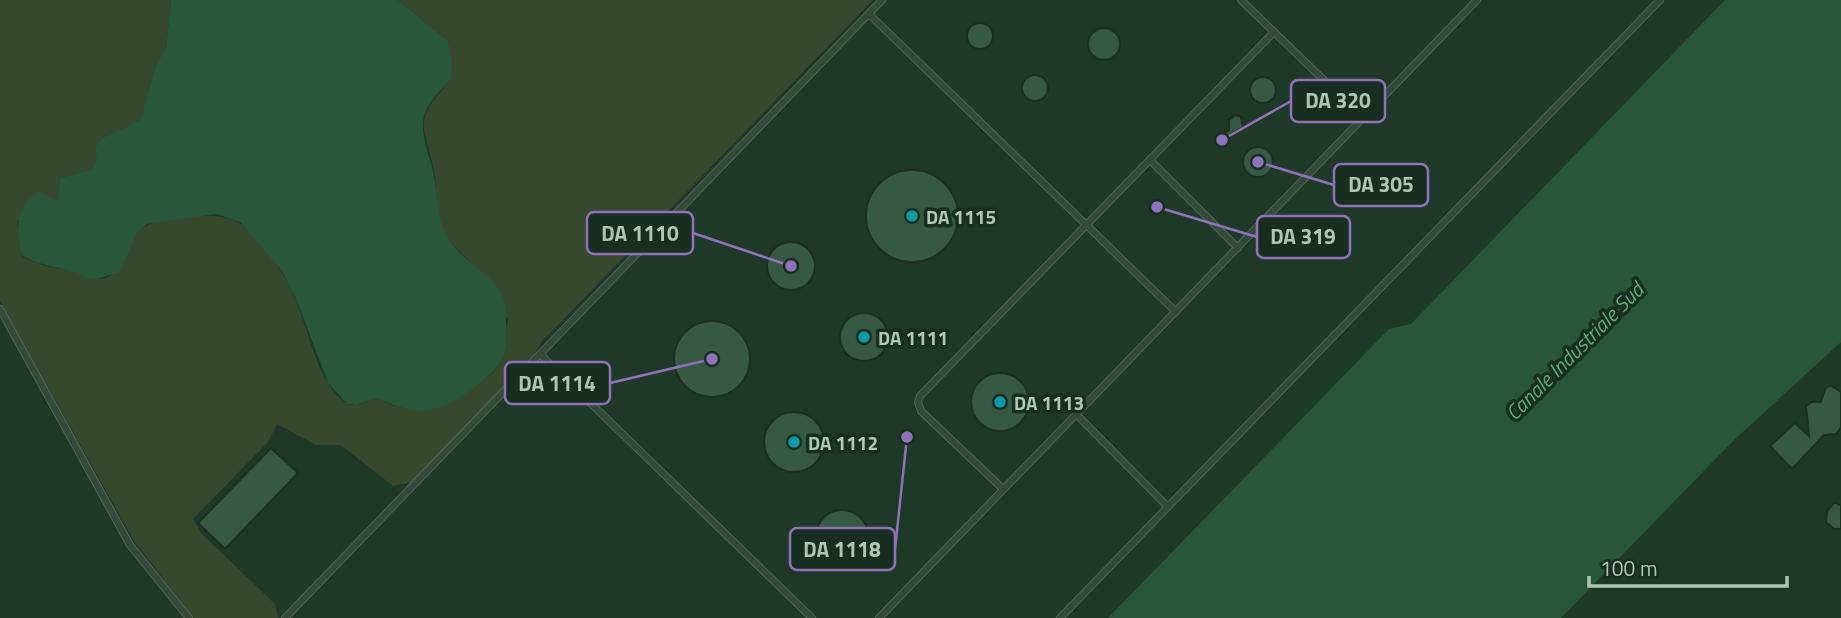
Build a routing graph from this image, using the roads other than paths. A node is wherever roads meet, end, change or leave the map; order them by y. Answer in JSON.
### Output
{"nodes":[{"id":1,"x":882,"y":0,"type":"edge"},
{"id":2,"x":1241,"y":0,"type":"edge"},
{"id":3,"x":1477,"y":0,"type":"edge"},
{"id":4,"x":1660,"y":0,"type":"edge"},
{"id":5,"x":869,"y":13,"type":"junction"},
{"id":6,"x":1275,"y":32,"type":"junction"},
{"id":7,"x":1363,"y":118,"type":"junction"},
{"id":8,"x":1150,"y":160,"type":"junction"},
{"id":9,"x":1087,"y":224,"type":"junction"},
{"id":10,"x":1238,"y":248,"type":"junction"},
{"id":11,"x":0,"y":309,"type":"edge"},
{"id":12,"x":1176,"y":312,"type":"junction"},
{"id":13,"x":541,"y":355,"type":"junction"},
{"id":14,"x":1077,"y":415,"type":"junction"},
{"id":15,"x":1003,"y":489,"type":"junction"},
{"id":16,"x":1167,"y":506,"type":"junction"},
{"id":17,"x":189,"y":618,"type":"edge"},
{"id":18,"x":285,"y":618,"type":"edge"},
{"id":19,"x":812,"y":618,"type":"edge"},
{"id":20,"x":879,"y":618,"type":"edge"},
{"id":21,"x":1060,"y":618,"type":"edge"}],
"edges":[{"from":1,"to":5,"type":"lane"},
{"from":2,"to":6,"type":"lane"},
{"from":3,"to":7,"type":"lane"},
{"from":4,"to":16,"type":"lane"},
{"from":5,"to":9,"type":"lane"},
{"from":5,"to":13,"type":"lane"},
{"from":6,"to":7,"type":"lane"},
{"from":6,"to":8,"type":"lane"},
{"from":7,"to":10,"type":"lane"},
{"from":8,"to":9,"type":"lane"},
{"from":8,"to":10,"type":"lane"},
{"from":9,"to":12,"type":"lane"},
{"from":9,"to":15,"type":"lane"},
{"from":10,"to":12,"type":"lane"},
{"from":11,"to":17,"type":"lane"},
{"from":12,"to":14,"type":"lane"},
{"from":13,"to":18,"type":"lane"},
{"from":13,"to":19,"type":"lane"},
{"from":14,"to":15,"type":"lane"},
{"from":14,"to":16,"type":"lane"},
{"from":15,"to":20,"type":"lane"},
{"from":16,"to":21,"type":"lane"}]}
